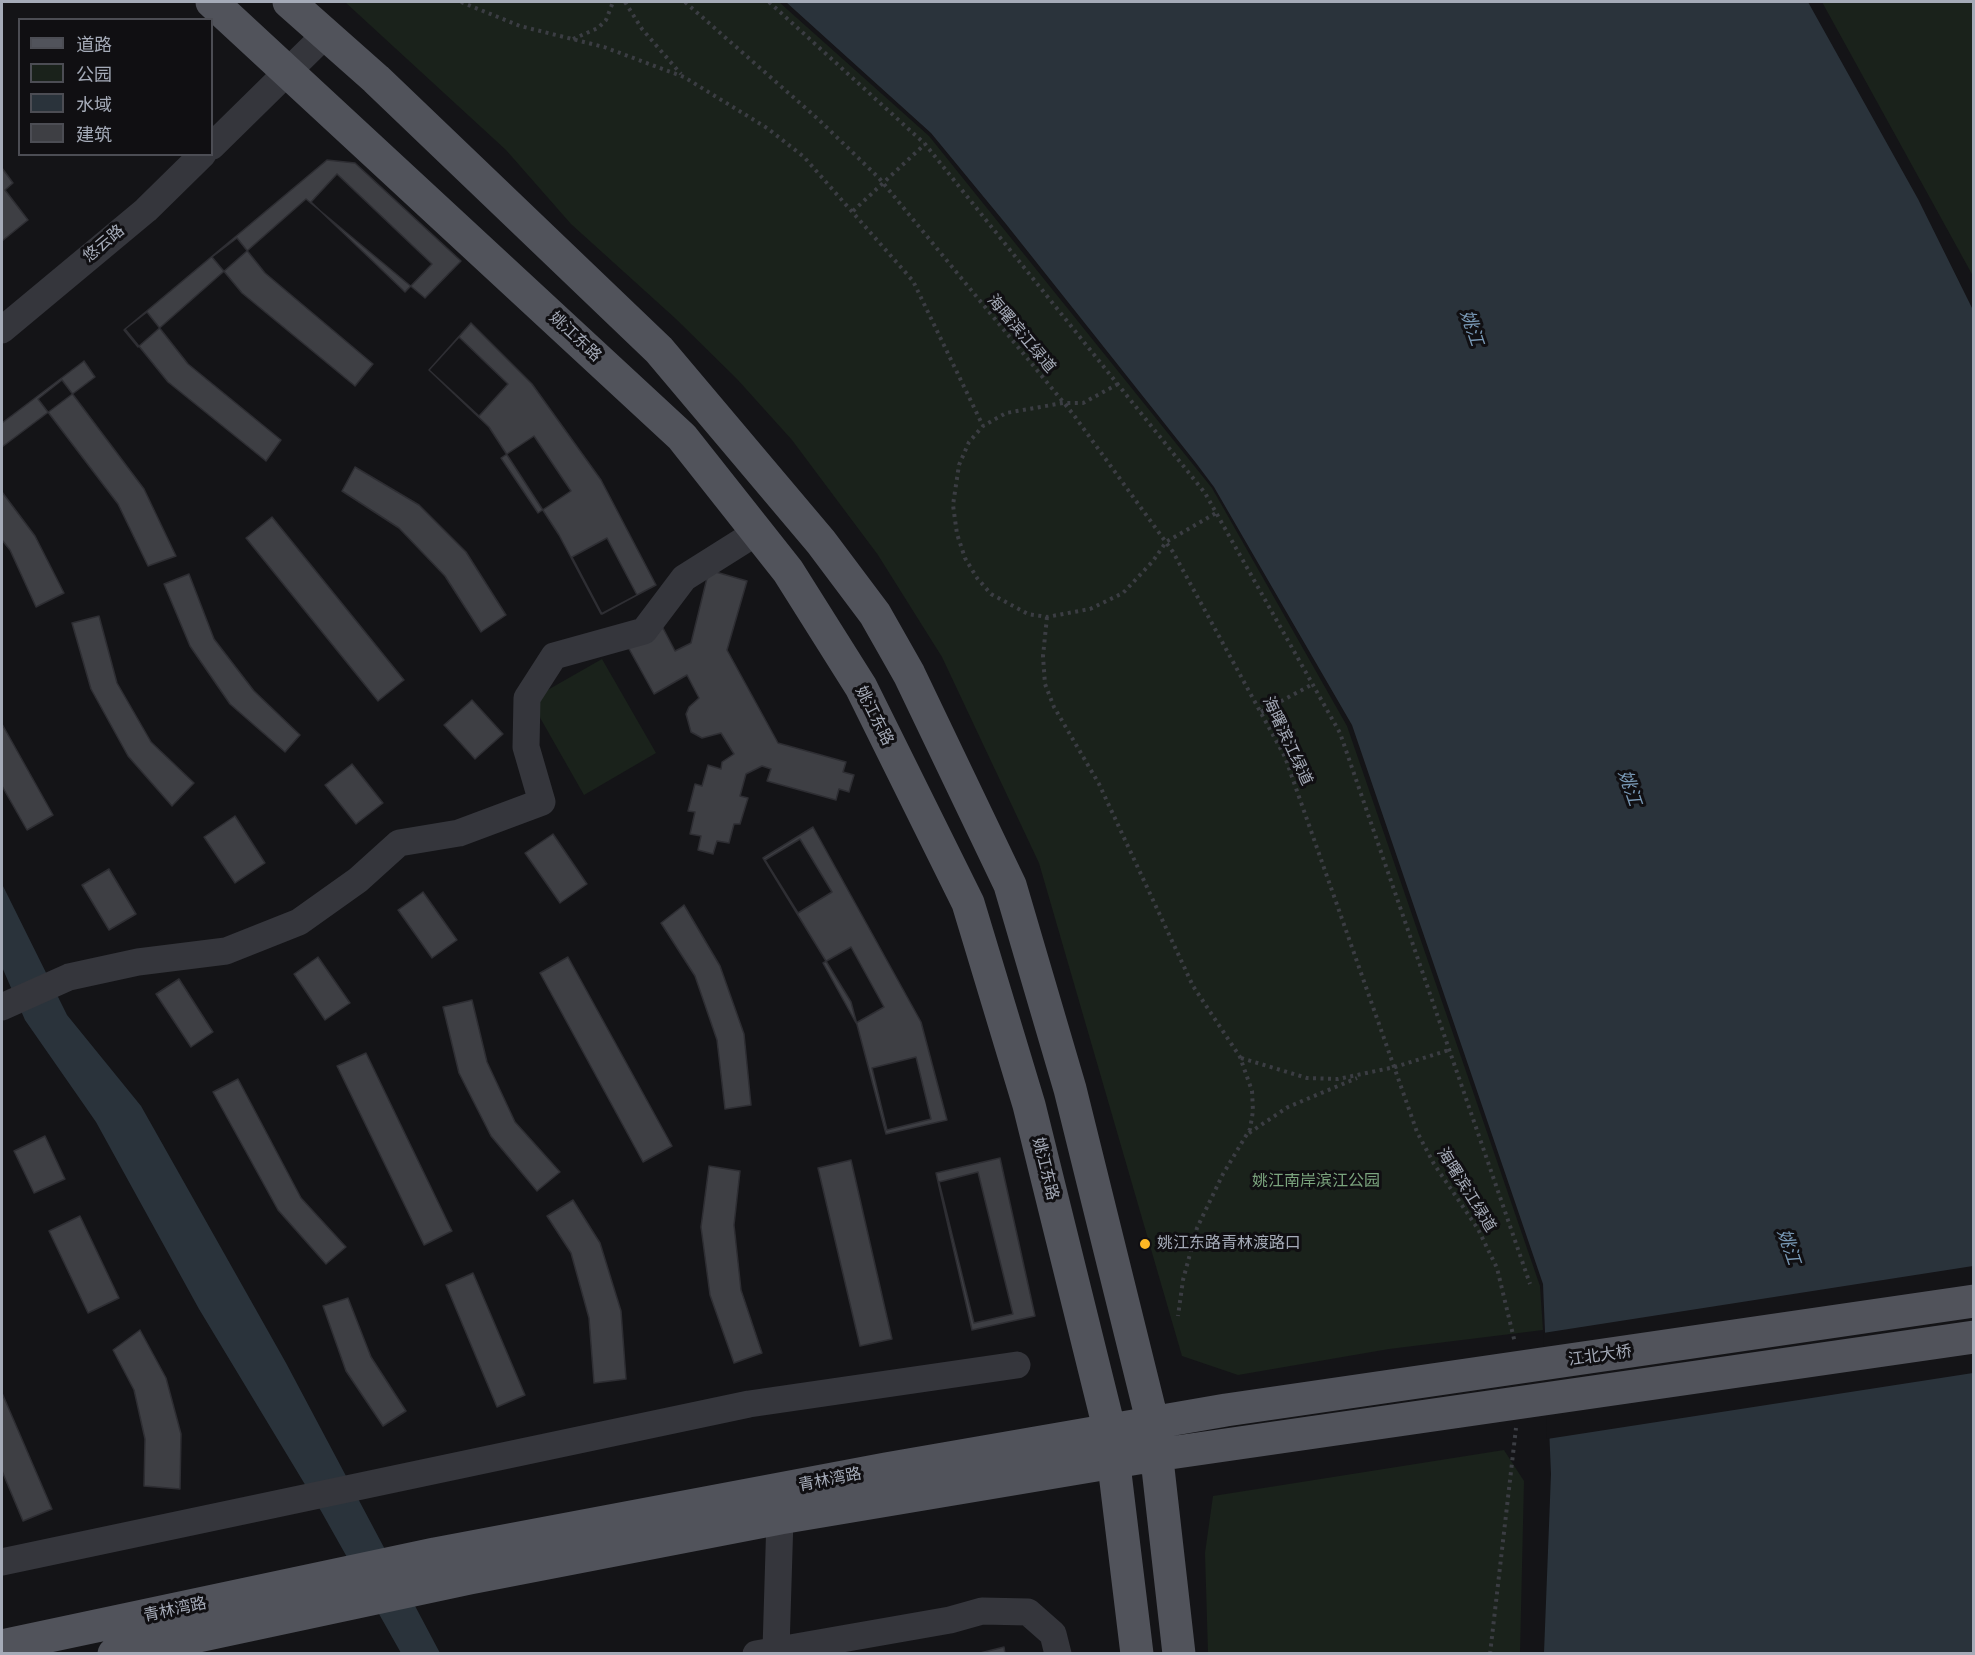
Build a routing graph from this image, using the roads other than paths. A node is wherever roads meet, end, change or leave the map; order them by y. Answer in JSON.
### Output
{"nodes":[{"id":1,"x":212,"y":2,"type":"edge"},
{"id":2,"x":289,"y":2,"type":"edge"},
{"id":3,"x":326,"y":34,"type":"junction"},
{"id":4,"x":287,"y":72,"type":"junction"},
{"id":5,"x":213,"y":145,"type":"edge"},
{"id":6,"x":201,"y":156,"type":"edge"},
{"id":7,"x":2,"y":330,"type":"edge"},
{"id":8,"x":757,"y":532,"type":"junction"},
{"id":9,"x":2,"y":1007,"type":"edge"},
{"id":10,"x":1974,"y":1301,"type":"edge"},
{"id":11,"x":1974,"y":1337,"type":"edge"},
{"id":12,"x":1017,"y":1365,"type":"dead end"},
{"id":13,"x":1226,"y":1410,"type":"joint"},
{"id":14,"x":1155,"y":1439,"type":"junction"},
{"id":15,"x":1240,"y":1442,"type":"joint"},
{"id":16,"x":1112,"y":1447,"type":"junction"},
{"id":17,"x":780,"y":1518,"type":"junction"},
{"id":18,"x":2,"y":1562,"type":"edge"},
{"id":19,"x":354,"y":1587,"type":"junction"},
{"id":20,"x":2,"y":1646,"type":"edge"},
{"id":21,"x":766,"y":1651,"type":"edge"},
{"id":22,"x":114,"y":1653,"type":"edge"},
{"id":23,"x":1058,"y":1653,"type":"edge"},
{"id":24,"x":1137,"y":1653,"type":"edge"},
{"id":25,"x":1179,"y":1653,"type":"edge"}],
"edges":[{"from":1,"to":4,"type":"main road","name":"姚江东路"},
{"from":2,"to":3,"type":"main road"},
{"from":3,"to":4,"type":"street"},
{"from":3,"to":14,"type":"main road"},
{"from":4,"to":5,"type":"street"},
{"from":4,"to":8,"type":"main road","name":"姚江东路"},
{"from":6,"to":7,"type":"street","name":"悠云路"},
{"from":8,"to":9,"type":"street"},
{"from":8,"to":16,"type":"main road","name":"姚江东路"},
{"from":10,"to":13,"type":"main road","name":"江北大桥"},
{"from":11,"to":15,"type":"main road","name":"江北大桥"},
{"from":12,"to":18,"type":"street"},
{"from":13,"to":14,"type":"main road","name":"青林湾路"},
{"from":14,"to":15,"type":"main road","name":"青林湾路"},
{"from":14,"to":16,"type":"main road","name":"青林湾路"},
{"from":14,"to":25,"type":"main road"},
{"from":16,"to":17,"type":"main road","name":"青林湾路"},
{"from":16,"to":19,"type":"main road","name":"青林湾路"},
{"from":16,"to":24,"type":"main road","name":"姚江东路"},
{"from":17,"to":19,"type":"main road","name":"青林湾路"},
{"from":17,"to":21,"type":"street"},
{"from":19,"to":20,"type":"main road","name":"青林湾路"},
{"from":19,"to":22,"type":"main road","name":"青林湾路"},
{"from":21,"to":23,"type":"street"}]}
